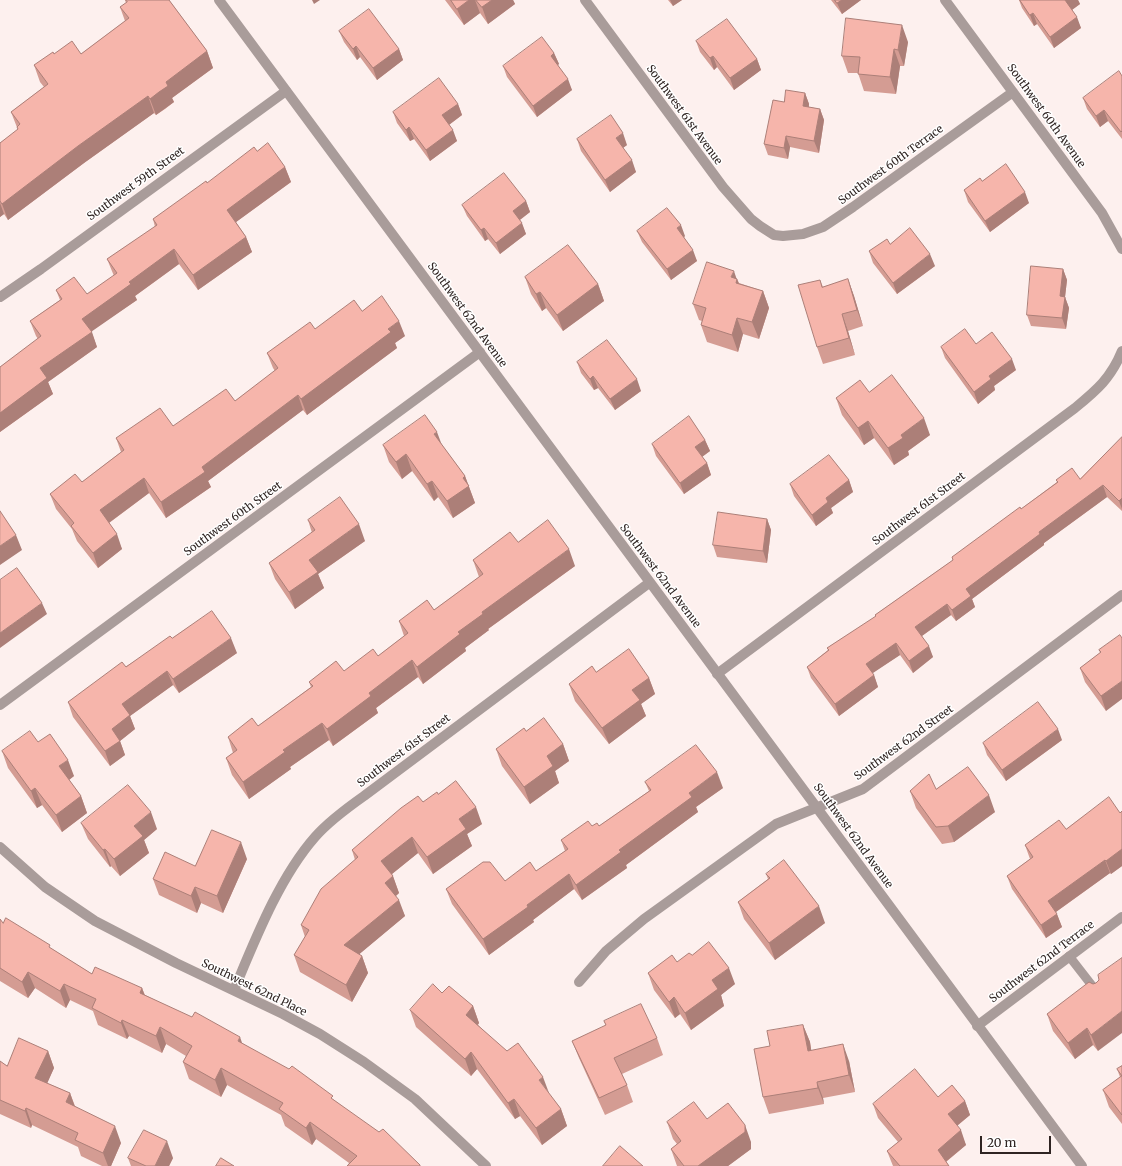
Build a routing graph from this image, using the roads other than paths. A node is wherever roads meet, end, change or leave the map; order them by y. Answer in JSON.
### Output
{"nodes":[{"id":1,"x":219,"y":0,"type":"edge"},
{"id":2,"x":585,"y":0,"type":"edge"},
{"id":3,"x":949,"y":1,"type":"edge"},
{"id":4,"x":286,"y":91,"type":"junction"},
{"id":5,"x":1013,"y":92,"type":"junction"},
{"id":6,"x":774,"y":235,"type":"joint"},
{"id":7,"x":1122,"y":249,"type":"edge"},
{"id":8,"x":0,"y":297,"type":"edge"},
{"id":9,"x":1122,"y":351,"type":"edge"},
{"id":10,"x":480,"y":352,"type":"junction"},
{"id":11,"x":649,"y":583,"type":"junction"},
{"id":12,"x":1122,"y":595,"type":"edge"},
{"id":13,"x":717,"y":674,"type":"junction"},
{"id":14,"x":0,"y":706,"type":"edge"},
{"id":15,"x":816,"y":807,"type":"junction"},
{"id":16,"x":0,"y":847,"type":"edge"},
{"id":17,"x":1122,"y":917,"type":"edge"},
{"id":18,"x":1069,"y":956,"type":"junction"},
{"id":19,"x":579,"y":982,"type":"dead end"},
{"id":20,"x":234,"y":990,"type":"junction"},
{"id":21,"x":1099,"y":995,"type":"edge"},
{"id":22,"x":978,"y":1026,"type":"junction"},
{"id":23,"x":486,"y":1166,"type":"edge"},
{"id":24,"x":1082,"y":1166,"type":"edge"}],
"edges":[{"from":1,"to":4,"type":"street","name":"Southwest 62nd Avenue"},
{"from":2,"to":6,"type":"street","name":"Southwest 61st Avenue"},
{"from":3,"to":5,"type":"street","name":"Southwest 60th Avenue"},
{"from":4,"to":8,"type":"street","name":"Southwest 59th Street"},
{"from":4,"to":10,"type":"street","name":"Southwest 62nd Avenue"},
{"from":5,"to":6,"type":"street","name":"Southwest 60th Terrace"},
{"from":5,"to":7,"type":"street","name":"Southwest 60th Avenue"},
{"from":9,"to":13,"type":"street","name":"Southwest 61st Street"},
{"from":10,"to":11,"type":"street","name":"Southwest 62nd Avenue"},
{"from":10,"to":14,"type":"street","name":"Southwest 60th Street"},
{"from":11,"to":13,"type":"street","name":"Southwest 62nd Avenue"},
{"from":11,"to":20,"type":"street","name":"Southwest 61st Street"},
{"from":12,"to":15,"type":"street","name":"Southwest 62nd Street"},
{"from":13,"to":15,"type":"street","name":"Southwest 62nd Avenue"},
{"from":15,"to":19,"type":"street","name":"Southwest 62nd Street"},
{"from":15,"to":22,"type":"street","name":"Southwest 62nd Avenue"},
{"from":16,"to":20,"type":"street","name":"Southwest 62nd Place"},
{"from":17,"to":18,"type":"street","name":"Southwest 62nd Terrace"},
{"from":18,"to":21,"type":"lane"},
{"from":18,"to":22,"type":"street","name":"Southwest 62nd Terrace"},
{"from":20,"to":23,"type":"street","name":"Southwest 62nd Place"},
{"from":22,"to":24,"type":"street","name":"Southwest 62nd Avenue"}]}
